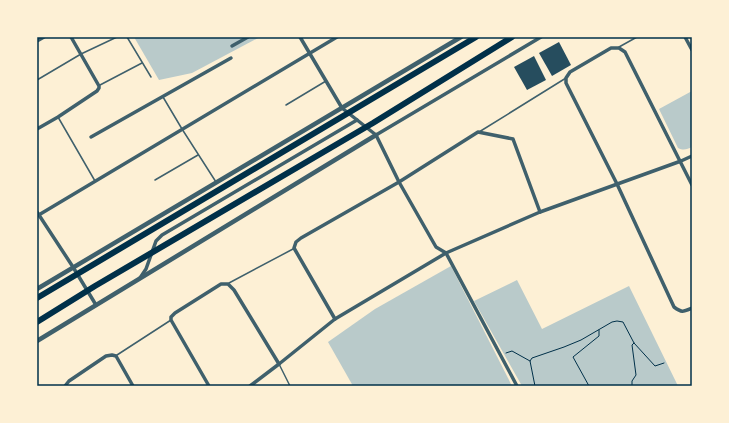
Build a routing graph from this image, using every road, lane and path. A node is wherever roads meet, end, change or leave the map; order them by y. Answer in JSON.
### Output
{"nodes":[{"id":1,"x":44,"y":37,"type":"edge"},
{"id":2,"x":71,"y":37,"type":"edge"},
{"id":3,"x":117,"y":37,"type":"edge"},
{"id":4,"x":127,"y":37,"type":"edge"},
{"id":5,"x":248,"y":37,"type":"edge"},
{"id":6,"x":300,"y":37,"type":"edge"},
{"id":7,"x":337,"y":37,"type":"edge"},
{"id":8,"x":461,"y":37,"type":"edge"},
{"id":9,"x":476,"y":37,"type":"edge"},
{"id":10,"x":512,"y":37,"type":"edge"},
{"id":11,"x":541,"y":37,"type":"edge"},
{"id":12,"x":637,"y":37,"type":"edge"},
{"id":13,"x":685,"y":37,"type":"edge"},
{"id":14,"x":37,"y":41,"type":"edge"},
{"id":15,"x":232,"y":46,"type":"dead end"},
{"id":16,"x":619,"y":48,"type":"junction"},
{"id":17,"x":692,"y":50,"type":"edge"},
{"id":18,"x":309,"y":53,"type":"junction"},
{"id":19,"x":81,"y":54,"type":"junction"},
{"id":20,"x":231,"y":58,"type":"dead end"},
{"id":21,"x":142,"y":63,"type":"junction"},
{"id":22,"x":151,"y":77,"type":"dead end"},
{"id":23,"x":566,"y":78,"type":"junction"},
{"id":24,"x":37,"y":80,"type":"edge"},
{"id":25,"x":326,"y":81,"type":"junction"},
{"id":26,"x":99,"y":86,"type":"junction"},
{"id":27,"x":162,"y":97,"type":"junction"},
{"id":28,"x":286,"y":105,"type":"dead end"},
{"id":29,"x":342,"y":108,"type":"junction"},
{"id":30,"x":58,"y":117,"type":"junction"},
{"id":31,"x":357,"y":120,"type":"junction"},
{"id":32,"x":37,"y":129,"type":"edge"},
{"id":33,"x":182,"y":129,"type":"junction"},
{"id":34,"x":478,"y":132,"type":"junction"},
{"id":35,"x":376,"y":135,"type":"junction"},
{"id":36,"x":91,"y":137,"type":"dead end"},
{"id":37,"x":198,"y":155,"type":"junction"},
{"id":38,"x":692,"y":156,"type":"edge"},
{"id":39,"x":681,"y":161,"type":"junction"},
{"id":40,"x":155,"y":180,"type":"dead end"},
{"id":41,"x":95,"y":182,"type":"junction"},
{"id":42,"x":216,"y":182,"type":"junction"},
{"id":43,"x":399,"y":182,"type":"junction"},
{"id":44,"x":617,"y":184,"type":"junction"},
{"id":45,"x":692,"y":185,"type":"edge"},
{"id":46,"x":540,"y":212,"type":"junction"},
{"id":47,"x":38,"y":215,"type":"edge"},
{"id":48,"x":294,"y":248,"type":"junction"},
{"id":49,"x":446,"y":253,"type":"junction"},
{"id":50,"x":73,"y":267,"type":"junction"},
{"id":51,"x":140,"y":278,"type":"junction"},
{"id":52,"x":228,"y":284,"type":"junction"},
{"id":53,"x":37,"y":289,"type":"edge"},
{"id":54,"x":37,"y":298,"type":"edge"},
{"id":55,"x":96,"y":305,"type":"junction"},
{"id":56,"x":692,"y":308,"type":"edge"},
{"id":57,"x":335,"y":319,"type":"junction"},
{"id":58,"x":171,"y":320,"type":"junction"},
{"id":59,"x":37,"y":322,"type":"edge"},
{"id":60,"x":600,"y":330,"type":"junction"},
{"id":61,"x":37,"y":341,"type":"edge"},
{"id":62,"x":634,"y":343,"type":"junction"},
{"id":63,"x":116,"y":356,"type":"junction"},
{"id":64,"x":500,"y":356,"type":"junction"},
{"id":65,"x":530,"y":361,"type":"junction"},
{"id":66,"x":664,"y":363,"type":"dead end"},
{"id":67,"x":279,"y":364,"type":"junction"},
{"id":68,"x":65,"y":386,"type":"edge"},
{"id":69,"x":134,"y":386,"type":"edge"},
{"id":70,"x":209,"y":386,"type":"edge"},
{"id":71,"x":250,"y":386,"type":"edge"},
{"id":72,"x":290,"y":386,"type":"edge"},
{"id":73,"x":517,"y":386,"type":"edge"},
{"id":74,"x":536,"y":386,"type":"edge"},
{"id":75,"x":589,"y":386,"type":"edge"},
{"id":76,"x":632,"y":386,"type":"edge"}],
"edges":[{"from":1,"to":14,"type":"street"},
{"from":2,"to":19,"type":"street"},
{"from":3,"to":19,"type":"lane"},
{"from":4,"to":21,"type":"lane"},
{"from":5,"to":15,"type":"street"},
{"from":6,"to":18,"type":"street"},
{"from":7,"to":18,"type":"street"},
{"from":8,"to":29,"type":"street"},
{"from":9,"to":54,"type":"highway"},
{"from":10,"to":59,"type":"highway"},
{"from":11,"to":35,"type":"street"},
{"from":12,"to":16,"type":"lane"},
{"from":13,"to":17,"type":"street"},
{"from":16,"to":23,"type":"street"},
{"from":16,"to":39,"type":"street"},
{"from":18,"to":25,"type":"street"},
{"from":18,"to":33,"type":"street"},
{"from":19,"to":24,"type":"lane"},
{"from":19,"to":26,"type":"street"},
{"from":20,"to":27,"type":"street"},
{"from":21,"to":22,"type":"lane"},
{"from":21,"to":26,"type":"lane"},
{"from":23,"to":34,"type":"lane"},
{"from":23,"to":44,"type":"street"},
{"from":25,"to":28,"type":"lane"},
{"from":25,"to":29,"type":"street"},
{"from":26,"to":30,"type":"street"},
{"from":27,"to":33,"type":"lane"},
{"from":27,"to":36,"type":"street"},
{"from":29,"to":31,"type":"street"},
{"from":29,"to":42,"type":"street"},
{"from":30,"to":32,"type":"street"},
{"from":30,"to":41,"type":"lane"},
{"from":31,"to":35,"type":"street"},
{"from":31,"to":51,"type":"street"},
{"from":33,"to":37,"type":"lane"},
{"from":33,"to":41,"type":"street"},
{"from":34,"to":43,"type":"street"},
{"from":34,"to":46,"type":"street"},
{"from":35,"to":43,"type":"street"},
{"from":35,"to":51,"type":"street"},
{"from":37,"to":40,"type":"lane"},
{"from":37,"to":42,"type":"lane"},
{"from":38,"to":39,"type":"street"},
{"from":39,"to":44,"type":"street"},
{"from":39,"to":45,"type":"street"},
{"from":41,"to":47,"type":"street"},
{"from":42,"to":50,"type":"street"},
{"from":43,"to":48,"type":"street"},
{"from":43,"to":49,"type":"street"},
{"from":44,"to":46,"type":"street"},
{"from":44,"to":56,"type":"street"},
{"from":46,"to":49,"type":"street"},
{"from":47,"to":50,"type":"street"},
{"from":48,"to":52,"type":"lane"},
{"from":48,"to":57,"type":"street"},
{"from":49,"to":57,"type":"street"},
{"from":49,"to":64,"type":"street"},
{"from":50,"to":53,"type":"street"},
{"from":50,"to":55,"type":"street"},
{"from":51,"to":55,"type":"street"},
{"from":52,"to":58,"type":"street"},
{"from":52,"to":67,"type":"street"},
{"from":55,"to":61,"type":"street"},
{"from":57,"to":67,"type":"street"},
{"from":58,"to":63,"type":"lane"},
{"from":58,"to":70,"type":"street"},
{"from":60,"to":62,"type":"path"},
{"from":60,"to":65,"type":"path"},
{"from":60,"to":75,"type":"path"},
{"from":62,"to":66,"type":"path"},
{"from":62,"to":76,"type":"path"},
{"from":63,"to":68,"type":"street"},
{"from":63,"to":69,"type":"street"},
{"from":64,"to":65,"type":"path"},
{"from":64,"to":73,"type":"street"},
{"from":65,"to":74,"type":"path"},
{"from":67,"to":71,"type":"street"},
{"from":67,"to":72,"type":"lane"}]}
